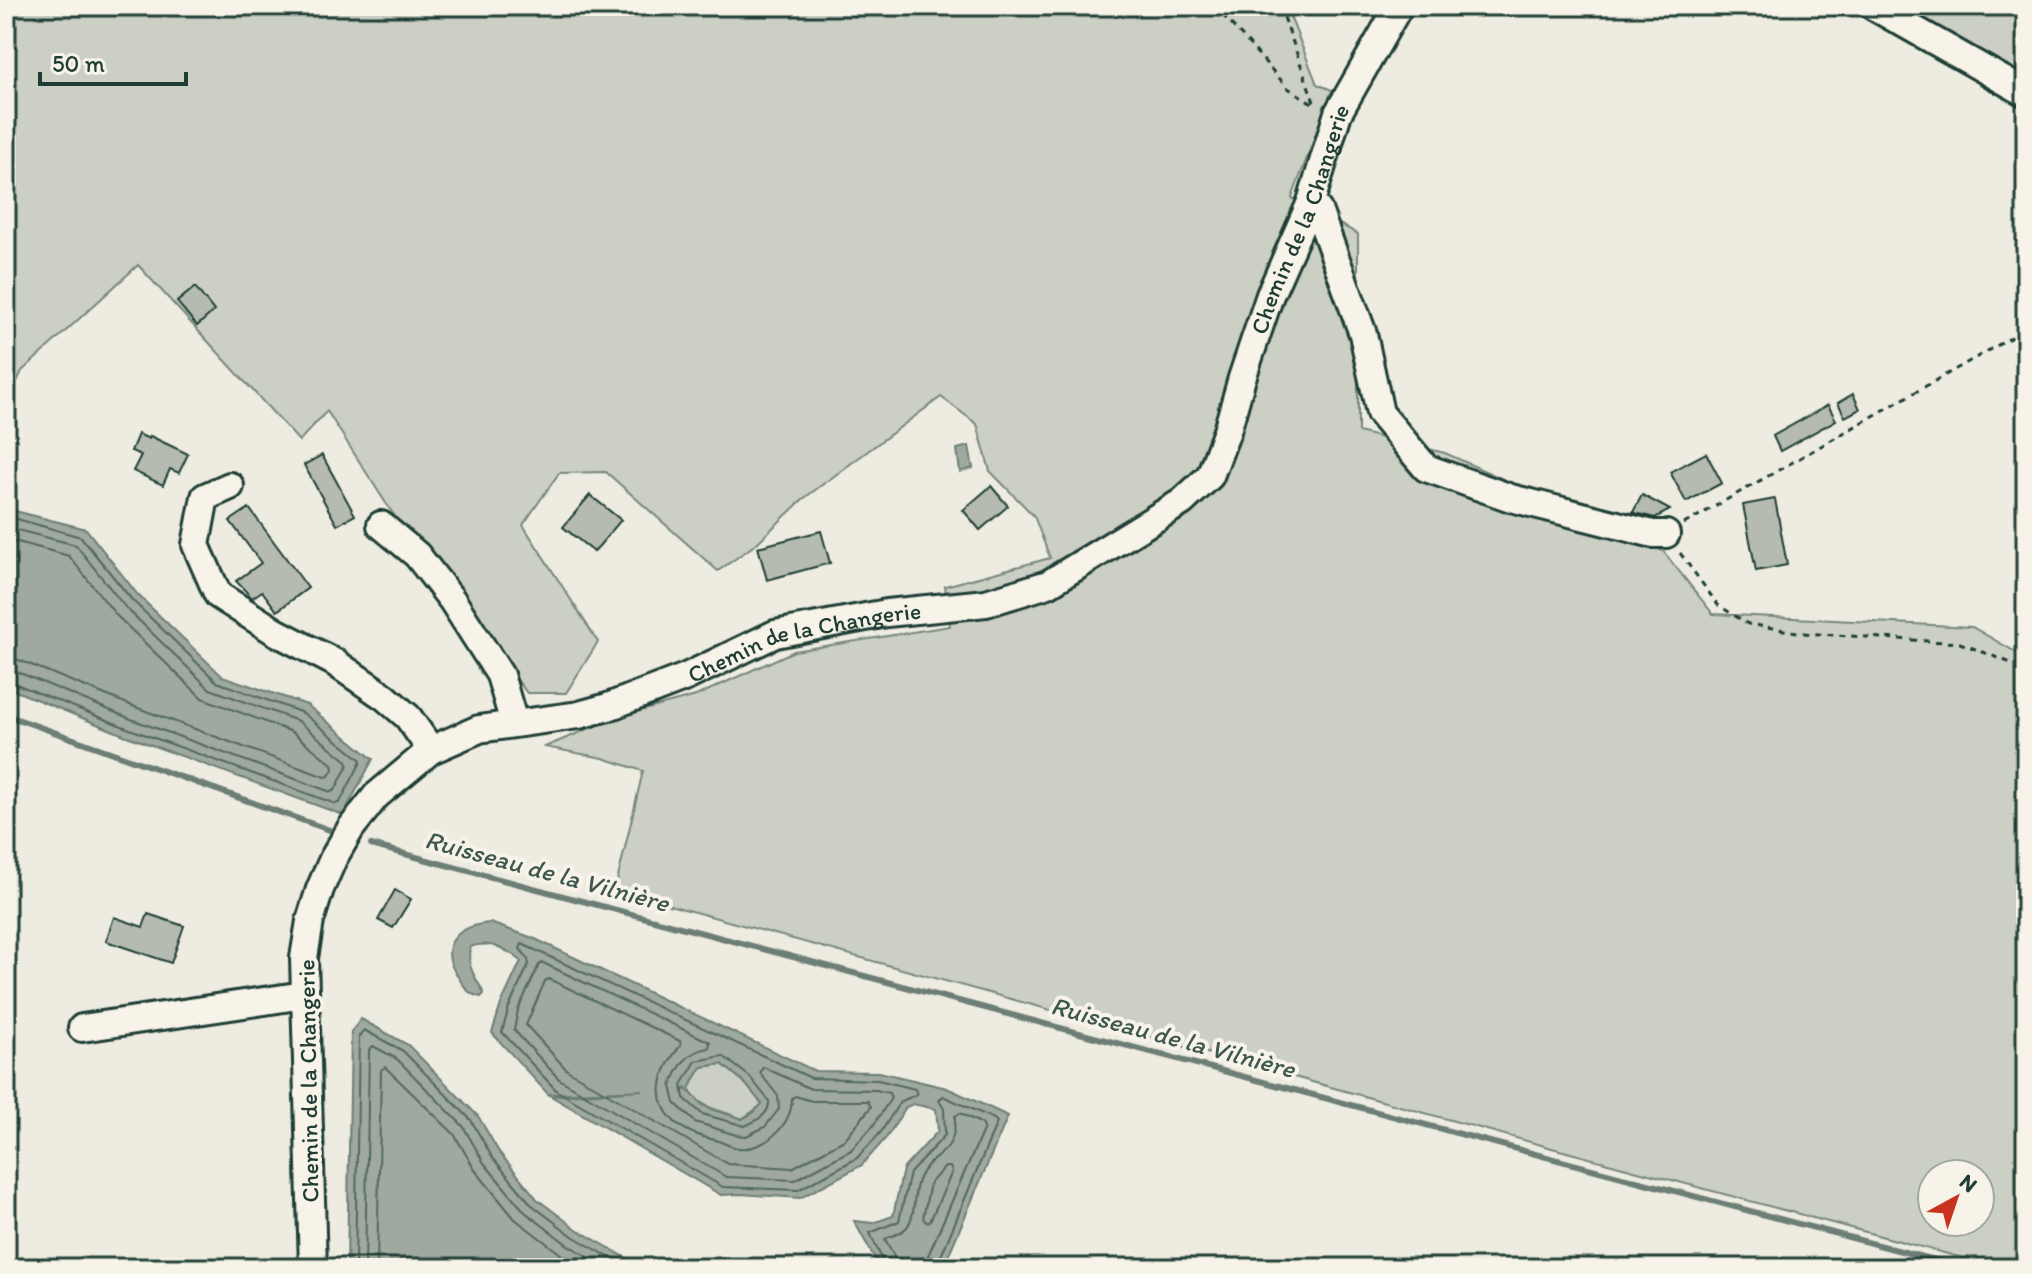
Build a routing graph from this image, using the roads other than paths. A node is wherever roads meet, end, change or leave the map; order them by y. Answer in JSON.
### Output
{"nodes":[{"id":1,"x":1399,"y":6,"type":"edge"},
{"id":2,"x":1873,"y":6,"type":"edge"},
{"id":3,"x":2026,"y":93,"type":"edge"},
{"id":4,"x":1311,"y":202,"type":"junction"},
{"id":5,"x":230,"y":486,"type":"dead end"},
{"id":6,"x":381,"y":525,"type":"dead end"},
{"id":7,"x":1666,"y":534,"type":"road end"},
{"id":8,"x":514,"y":723,"type":"junction"},
{"id":9,"x":431,"y":750,"type":"junction"},
{"id":10,"x":304,"y":995,"type":"junction"},
{"id":11,"x":82,"y":1028,"type":"dead end"},
{"id":12,"x":313,"y":1268,"type":"edge"}],
"edges":[{"from":1,"to":4,"type":"street","name":"Chemin de la Changerie"},
{"from":2,"to":3,"type":"street"},
{"from":4,"to":7,"type":"street"},
{"from":4,"to":8,"type":"street","name":"Chemin de la Changerie"},
{"from":5,"to":9,"type":"street"},
{"from":6,"to":8,"type":"street"},
{"from":8,"to":9,"type":"street","name":"Chemin de la Changerie"},
{"from":9,"to":10,"type":"street","name":"Chemin de la Changerie"},
{"from":10,"to":11,"type":"street"},
{"from":10,"to":12,"type":"street","name":"Chemin de la Changerie"}]}
